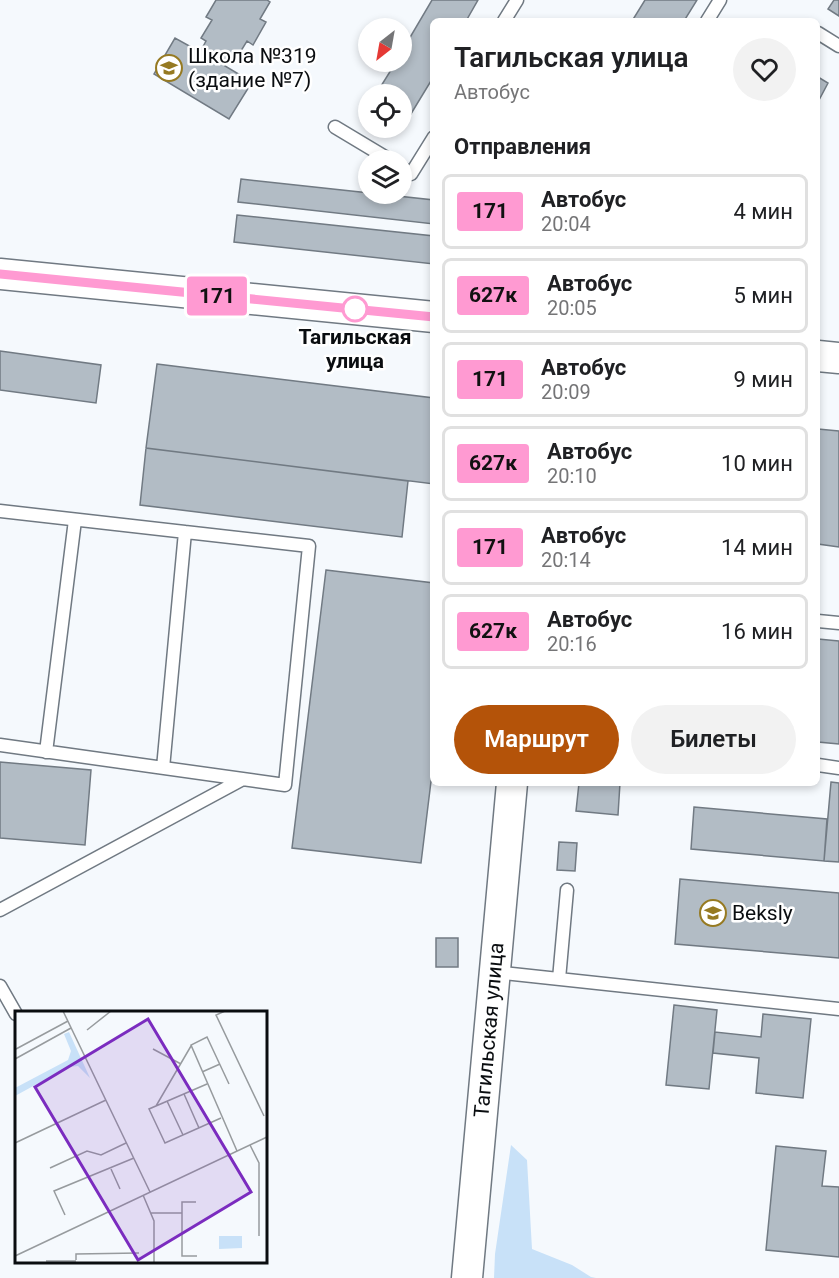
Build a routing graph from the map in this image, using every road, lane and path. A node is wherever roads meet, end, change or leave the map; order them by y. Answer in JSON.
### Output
{"nodes":[{"id":1,"x":516,"y":0,"type":"edge"},
{"id":2,"x":720,"y":0,"type":"edge"},
{"id":3,"x":506,"y":18,"type":"edge"},
{"id":4,"x":710,"y":18,"type":"edge"},
{"id":5,"x":820,"y":34,"type":"edge"},
{"id":6,"x":839,"y":46,"type":"edge"},
{"id":7,"x":335,"y":127,"type":"dead end"},
{"id":8,"x":430,"y":144,"type":"edge"},
{"id":9,"x":373,"y":150,"type":"edge"},
{"id":10,"x":412,"y":172,"type":"edge"},
{"id":11,"x":0,"y":274,"type":"edge"},
{"id":12,"x":430,"y":317,"type":"edge"},
{"id":13,"x":820,"y":356,"type":"edge"},
{"id":14,"x":839,"y":358,"type":"edge"},
{"id":15,"x":0,"y":511,"type":"edge"},
{"id":16,"x":75,"y":520,"type":"junction"},
{"id":17,"x":185,"y":532,"type":"junction"},
{"id":18,"x":820,"y":621,"type":"edge"},
{"id":19,"x":839,"y":623,"type":"edge"},
{"id":20,"x":0,"y":746,"type":"edge"},
{"id":21,"x":46,"y":752,"type":"junction"},
{"id":22,"x":820,"y":765,"type":"edge"},
{"id":23,"x":163,"y":768,"type":"junction"},
{"id":24,"x":839,"y":768,"type":"edge"},
{"id":25,"x":243,"y":779,"type":"junction"},
{"id":26,"x":512,"y":786,"type":"edge"},
{"id":27,"x":567,"y":890,"type":"dead end"},
{"id":28,"x":0,"y":910,"type":"edge"},
{"id":29,"x":494,"y":972,"type":"junction"},
{"id":30,"x":559,"y":979,"type":"junction"},
{"id":31,"x":0,"y":986,"type":"edge"},
{"id":32,"x":839,"y":1009,"type":"edge"},
{"id":33,"x":15,"y":1012,"type":"edge"},
{"id":34,"x":467,"y":1278,"type":"edge"}],
"edges":[{"from":1,"to":3,"type":"lane"},
{"from":2,"to":4,"type":"lane"},
{"from":5,"to":6,"type":"lane"},
{"from":7,"to":9,"type":"lane"},
{"from":8,"to":10,"type":"lane"},
{"from":11,"to":12,"type":"street"},
{"from":13,"to":14,"type":"street"},
{"from":15,"to":16,"type":"lane"},
{"from":16,"to":17,"type":"lane"},
{"from":16,"to":21,"type":"lane"},
{"from":17,"to":23,"type":"lane"},
{"from":17,"to":25,"type":"lane"},
{"from":18,"to":19,"type":"lane"},
{"from":20,"to":21,"type":"lane"},
{"from":21,"to":23,"type":"lane"},
{"from":22,"to":24,"type":"lane"},
{"from":23,"to":25,"type":"lane"},
{"from":25,"to":28,"type":"lane"},
{"from":26,"to":29,"type":"street","name":"Тагильская улица"},
{"from":27,"to":30,"type":"lane"},
{"from":29,"to":30,"type":"lane"},
{"from":29,"to":34,"type":"street","name":"Тагильская улица"},
{"from":30,"to":32,"type":"lane"},
{"from":31,"to":33,"type":"lane"}]}
